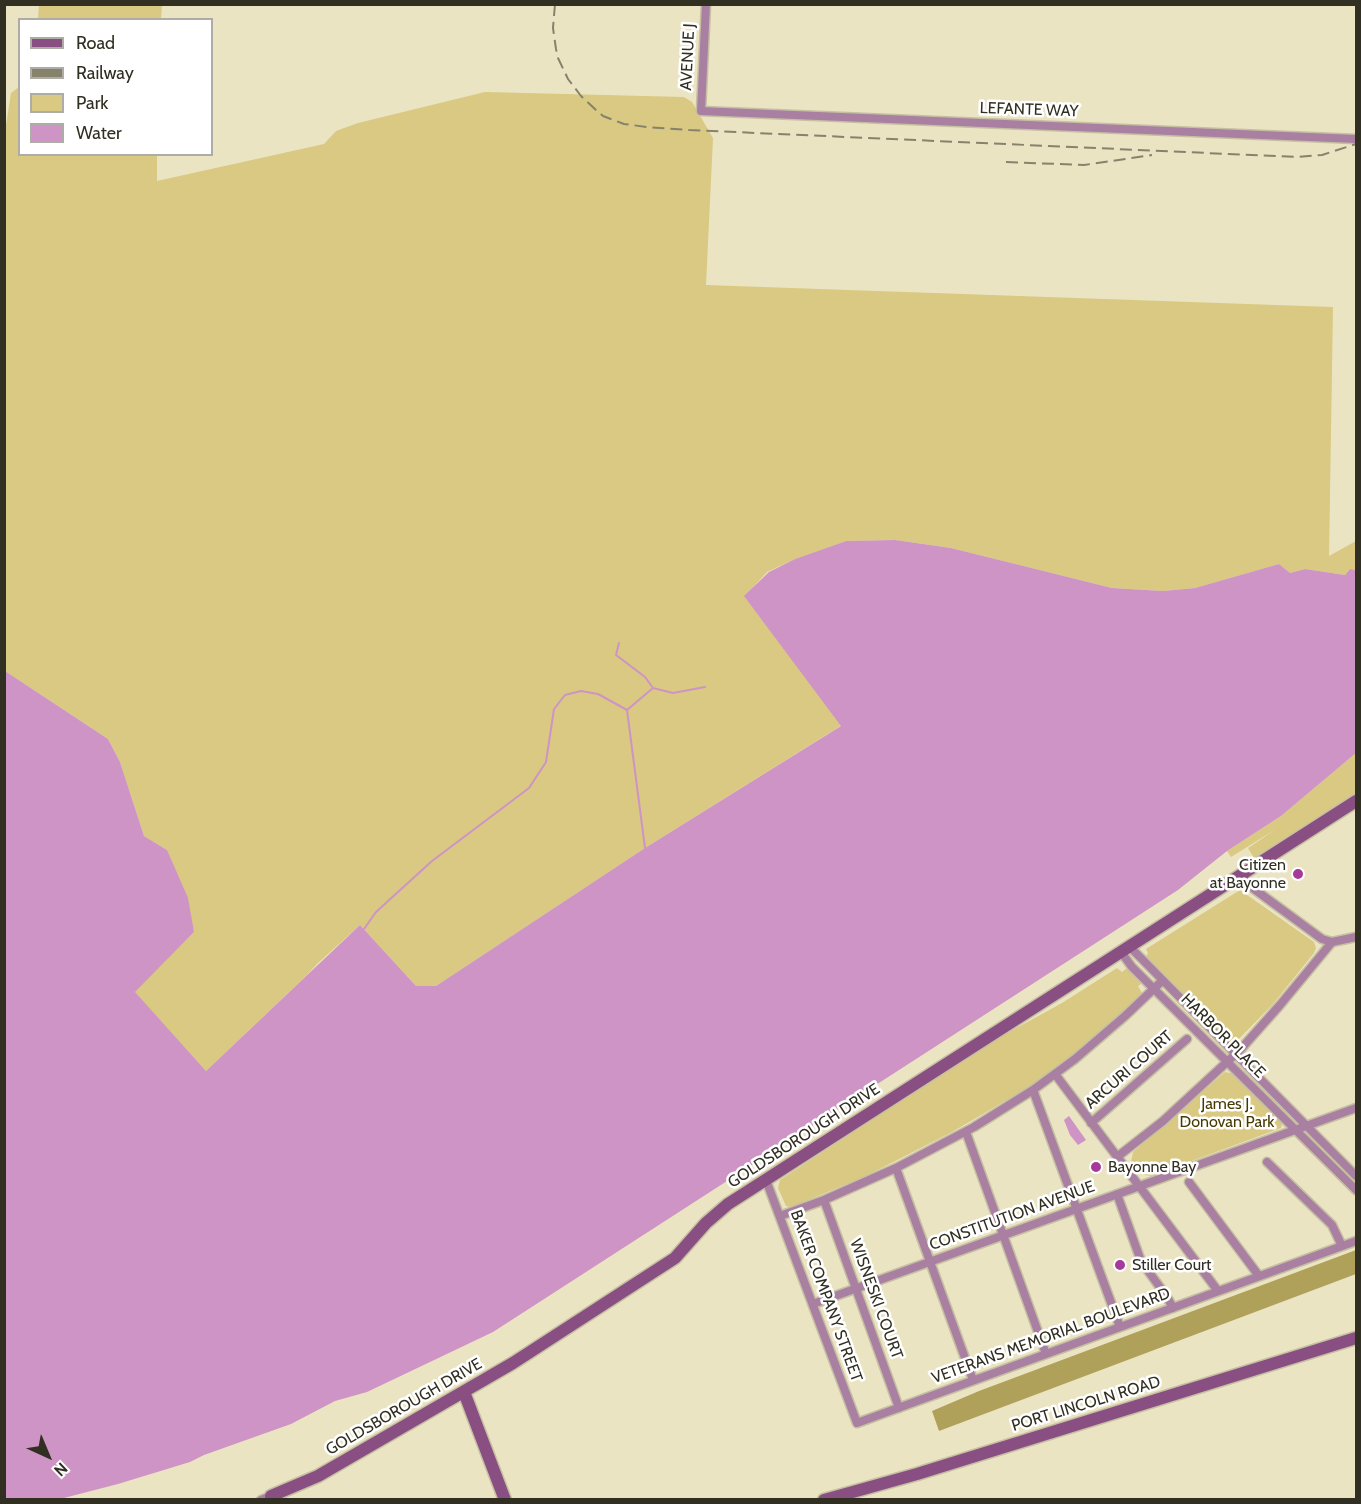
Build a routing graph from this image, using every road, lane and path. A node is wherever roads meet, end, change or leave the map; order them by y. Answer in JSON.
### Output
{"nodes":[{"id":1,"x":705,"y":4,"type":"edge"},
{"id":2,"x":701,"y":111,"type":"joint"},
{"id":3,"x":1356,"y":139,"type":"edge"},
{"id":4,"x":1356,"y":801,"type":"edge"},
{"id":5,"x":1243,"y":875,"type":"junction"},
{"id":6,"x":1356,"y":937,"type":"edge"},
{"id":7,"x":1332,"y":942,"type":"junction"},
{"id":8,"x":1126,"y":950,"type":"junction"},
{"id":9,"x":1162,"y":981,"type":"junction"},
{"id":10,"x":1154,"y":989,"type":"junction"},
{"id":11,"x":1187,"y":1039,"type":"dead end"},
{"id":12,"x":1235,"y":1054,"type":"junction"},
{"id":13,"x":1227,"y":1062,"type":"junction"},
{"id":14,"x":1055,"y":1074,"type":"junction"},
{"id":15,"x":1033,"y":1090,"type":"junction"},
{"id":16,"x":1356,"y":1108,"type":"edge"},
{"id":17,"x":1091,"y":1123,"type":"junction"},
{"id":18,"x":1307,"y":1126,"type":"junction"},
{"id":19,"x":1297,"y":1130,"type":"junction"},
{"id":20,"x":966,"y":1132,"type":"junction"},
{"id":21,"x":1117,"y":1157,"type":"junction"},
{"id":22,"x":1267,"y":1162,"type":"dead end"},
{"id":23,"x":896,"y":1168,"type":"junction"},
{"id":24,"x":1356,"y":1176,"type":"edge"},
{"id":25,"x":766,"y":1180,"type":"junction"},
{"id":26,"x":1189,"y":1182,"type":"dead end"},
{"id":27,"x":1139,"y":1187,"type":"junction"},
{"id":28,"x":1356,"y":1190,"type":"edge"},
{"id":29,"x":1116,"y":1194,"type":"junction"},
{"id":30,"x":824,"y":1200,"type":"junction"},
{"id":31,"x":1077,"y":1209,"type":"junction"},
{"id":32,"x":780,"y":1216,"type":"junction"},
{"id":33,"x":1003,"y":1235,"type":"junction"},
{"id":34,"x":1356,"y":1240,"type":"edge"},
{"id":35,"x":1342,"y":1246,"type":"junction"},
{"id":36,"x":930,"y":1262,"type":"junction"},
{"id":37,"x":1260,"y":1276,"type":"junction"},
{"id":38,"x":856,"y":1288,"type":"junction"},
{"id":39,"x":1218,"y":1291,"type":"junction"},
{"id":40,"x":813,"y":1304,"type":"junction"},
{"id":41,"x":1173,"y":1308,"type":"junction"},
{"id":42,"x":1120,"y":1327,"type":"junction"},
{"id":43,"x":1356,"y":1338,"type":"edge"},
{"id":44,"x":1046,"y":1354,"type":"junction"},
{"id":45,"x":973,"y":1380,"type":"junction"},
{"id":46,"x":464,"y":1392,"type":"junction"},
{"id":47,"x":899,"y":1407,"type":"junction"},
{"id":48,"x":856,"y":1423,"type":"joint"},
{"id":49,"x":266,"y":1498,"type":"edge"},
{"id":50,"x":505,"y":1500,"type":"edge"},
{"id":51,"x":824,"y":1500,"type":"edge"}],
"edges":[{"from":1,"to":2,"type":"street","name":"AVENUE J"},
{"from":2,"to":3,"type":"street","name":"LEFANTE WAY"},
{"from":4,"to":5,"type":"street","name":"GOLDSBOROUGH DRIVE"},
{"from":5,"to":7,"type":"street"},
{"from":5,"to":8,"type":"street","name":"GOLDSBOROUGH DRIVE"},
{"from":6,"to":7,"type":"street"},
{"from":7,"to":12,"type":"street"},
{"from":8,"to":9,"type":"street","name":"HARBOR PLACE"},
{"from":8,"to":10,"type":"street","name":"HARBOR PLACE"},
{"from":8,"to":25,"type":"street","name":"GOLDSBOROUGH DRIVE"},
{"from":9,"to":10,"type":"street"},
{"from":9,"to":12,"type":"street","name":"HARBOR PLACE"},
{"from":10,"to":13,"type":"street","name":"HARBOR PLACE"},
{"from":10,"to":14,"type":"street"},
{"from":11,"to":17,"type":"street","name":"ARCURI COURT"},
{"from":12,"to":13,"type":"street"},
{"from":12,"to":18,"type":"street","name":"HARBOR PLACE"},
{"from":13,"to":19,"type":"street","name":"HARBOR PLACE"},
{"from":13,"to":21,"type":"street"},
{"from":14,"to":15,"type":"street"},
{"from":14,"to":17,"type":"street"},
{"from":15,"to":20,"type":"street"},
{"from":15,"to":31,"type":"street"},
{"from":16,"to":18,"type":"street","name":"CONSTITUTION AVENUE"},
{"from":17,"to":21,"type":"street"},
{"from":18,"to":19,"type":"street","name":"CONSTITUTION AVENUE"},
{"from":18,"to":24,"type":"street","name":"HARBOR PLACE"},
{"from":19,"to":27,"type":"street","name":"CONSTITUTION AVENUE"},
{"from":19,"to":28,"type":"street","name":"HARBOR PLACE"},
{"from":20,"to":23,"type":"street"},
{"from":20,"to":33,"type":"street"},
{"from":21,"to":27,"type":"street"},
{"from":22,"to":35,"type":"street"},
{"from":23,"to":30,"type":"street"},
{"from":23,"to":36,"type":"street"},
{"from":25,"to":32,"type":"street","name":"BAKER COMPANY STREET"},
{"from":25,"to":46,"type":"street","name":"GOLDSBOROUGH DRIVE"},
{"from":26,"to":37,"type":"street"},
{"from":27,"to":29,"type":"street","name":"CONSTITUTION AVENUE"},
{"from":27,"to":39,"type":"street"},
{"from":29,"to":31,"type":"street","name":"CONSTITUTION AVENUE"},
{"from":29,"to":41,"type":"street"},
{"from":30,"to":32,"type":"street"},
{"from":30,"to":38,"type":"street","name":"WISNESKI COURT"},
{"from":31,"to":33,"type":"street","name":"CONSTITUTION AVENUE"},
{"from":31,"to":42,"type":"street"},
{"from":32,"to":40,"type":"street","name":"BAKER COMPANY STREET"},
{"from":33,"to":36,"type":"street","name":"CONSTITUTION AVENUE"},
{"from":33,"to":44,"type":"street"},
{"from":34,"to":35,"type":"street","name":"VETERANS MEMORIAL BOULEVARD"},
{"from":35,"to":37,"type":"street","name":"VETERANS MEMORIAL BOULEVARD"},
{"from":36,"to":38,"type":"street","name":"CONSTITUTION AVENUE"},
{"from":36,"to":45,"type":"street"},
{"from":37,"to":39,"type":"street","name":"VETERANS MEMORIAL BOULEVARD"},
{"from":38,"to":40,"type":"street","name":"CONSTITUTION AVENUE"},
{"from":38,"to":47,"type":"street","name":"WISNESKI COURT"},
{"from":39,"to":41,"type":"street","name":"VETERANS MEMORIAL BOULEVARD"},
{"from":40,"to":48,"type":"street","name":"BAKER COMPANY STREET"},
{"from":41,"to":42,"type":"street","name":"VETERANS MEMORIAL BOULEVARD"},
{"from":42,"to":44,"type":"street","name":"VETERANS MEMORIAL BOULEVARD"},
{"from":43,"to":51,"type":"street","name":"PORT LINCOLN ROAD"},
{"from":44,"to":45,"type":"street","name":"VETERANS MEMORIAL BOULEVARD"},
{"from":45,"to":47,"type":"street","name":"VETERANS MEMORIAL BOULEVARD"},
{"from":46,"to":49,"type":"street","name":"GOLDSBOROUGH DRIVE"},
{"from":46,"to":50,"type":"street"},
{"from":47,"to":48,"type":"street","name":"VETERANS MEMORIAL BOULEVARD"}]}
